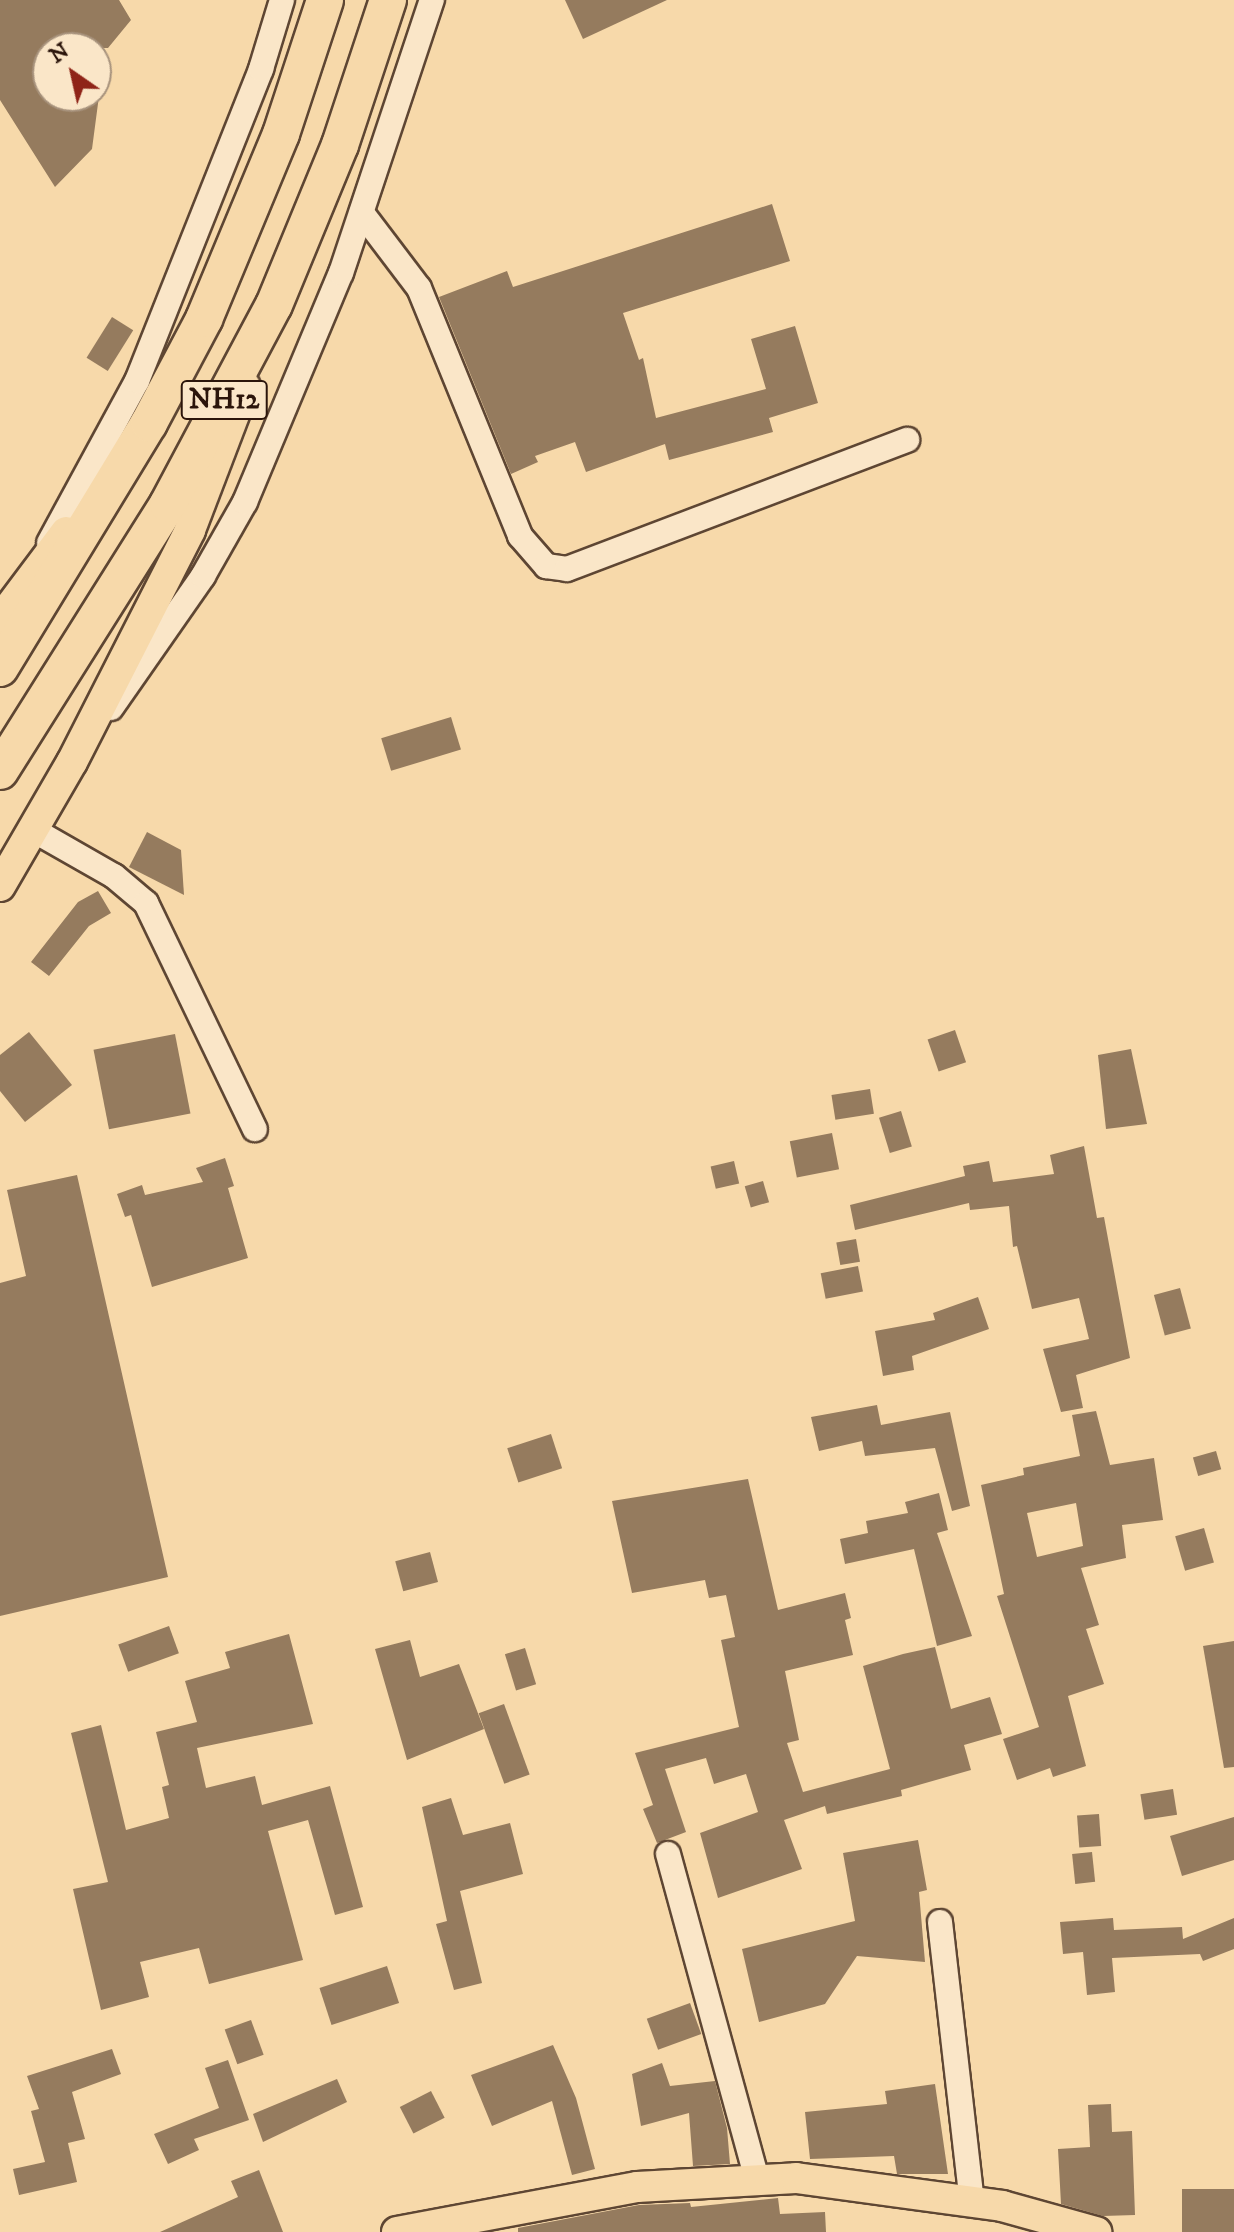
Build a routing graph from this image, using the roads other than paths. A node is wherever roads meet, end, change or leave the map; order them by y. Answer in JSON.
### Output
{"nodes":[{"id":1,"x":282,"y":0,"type":"edge"},
{"id":2,"x":325,"y":0,"type":"edge"},
{"id":3,"x":388,"y":0,"type":"edge"},
{"id":4,"x":432,"y":0,"type":"edge"},
{"id":5,"x":362,"y":213,"type":"junction"},
{"id":6,"x":274,"y":305,"type":"junction"},
{"id":7,"x":149,"y":423,"type":"junction"},
{"id":8,"x":907,"y":440,"type":"dead end"},
{"id":9,"x":4,"y":615,"type":"edge"},
{"id":10,"x":0,"y":668,"type":"edge"},
{"id":11,"x":72,"y":762,"type":"junction"},
{"id":12,"x":0,"y":771,"type":"edge"},
{"id":13,"x":35,"y":831,"type":"junction"},
{"id":14,"x":0,"y":886,"type":"edge"},
{"id":15,"x":255,"y":1129,"type":"dead end"},
{"id":16,"x":668,"y":1854,"type":"dead end"},
{"id":17,"x":940,"y":1922,"type":"dead end"},
{"id":18,"x":757,"y":2180,"type":"junction"},
{"id":19,"x":972,"y":2202,"type":"junction"},
{"id":20,"x":397,"y":2232,"type":"edge"},
{"id":21,"x":1096,"y":2232,"type":"edge"}],
"edges":[{"from":1,"to":9,"type":"street"},
{"from":2,"to":7,"type":"highway","number":"NH12"},
{"from":3,"to":6,"type":"highway","number":"NH12"},
{"from":4,"to":5,"type":"street"},
{"from":5,"to":8,"type":"street"},
{"from":5,"to":11,"type":"street"},
{"from":6,"to":11,"type":"main road"},
{"from":6,"to":12,"type":"highway","number":"NH12"},
{"from":7,"to":9,"type":"main road"},
{"from":7,"to":10,"type":"highway","number":"NH12"},
{"from":11,"to":13,"type":"main road"},
{"from":13,"to":14,"type":"main road"},
{"from":13,"to":15,"type":"street"},
{"from":16,"to":18,"type":"street"},
{"from":17,"to":19,"type":"street"},
{"from":18,"to":19,"type":"main road"},
{"from":18,"to":20,"type":"main road"},
{"from":19,"to":21,"type":"main road"}]}
